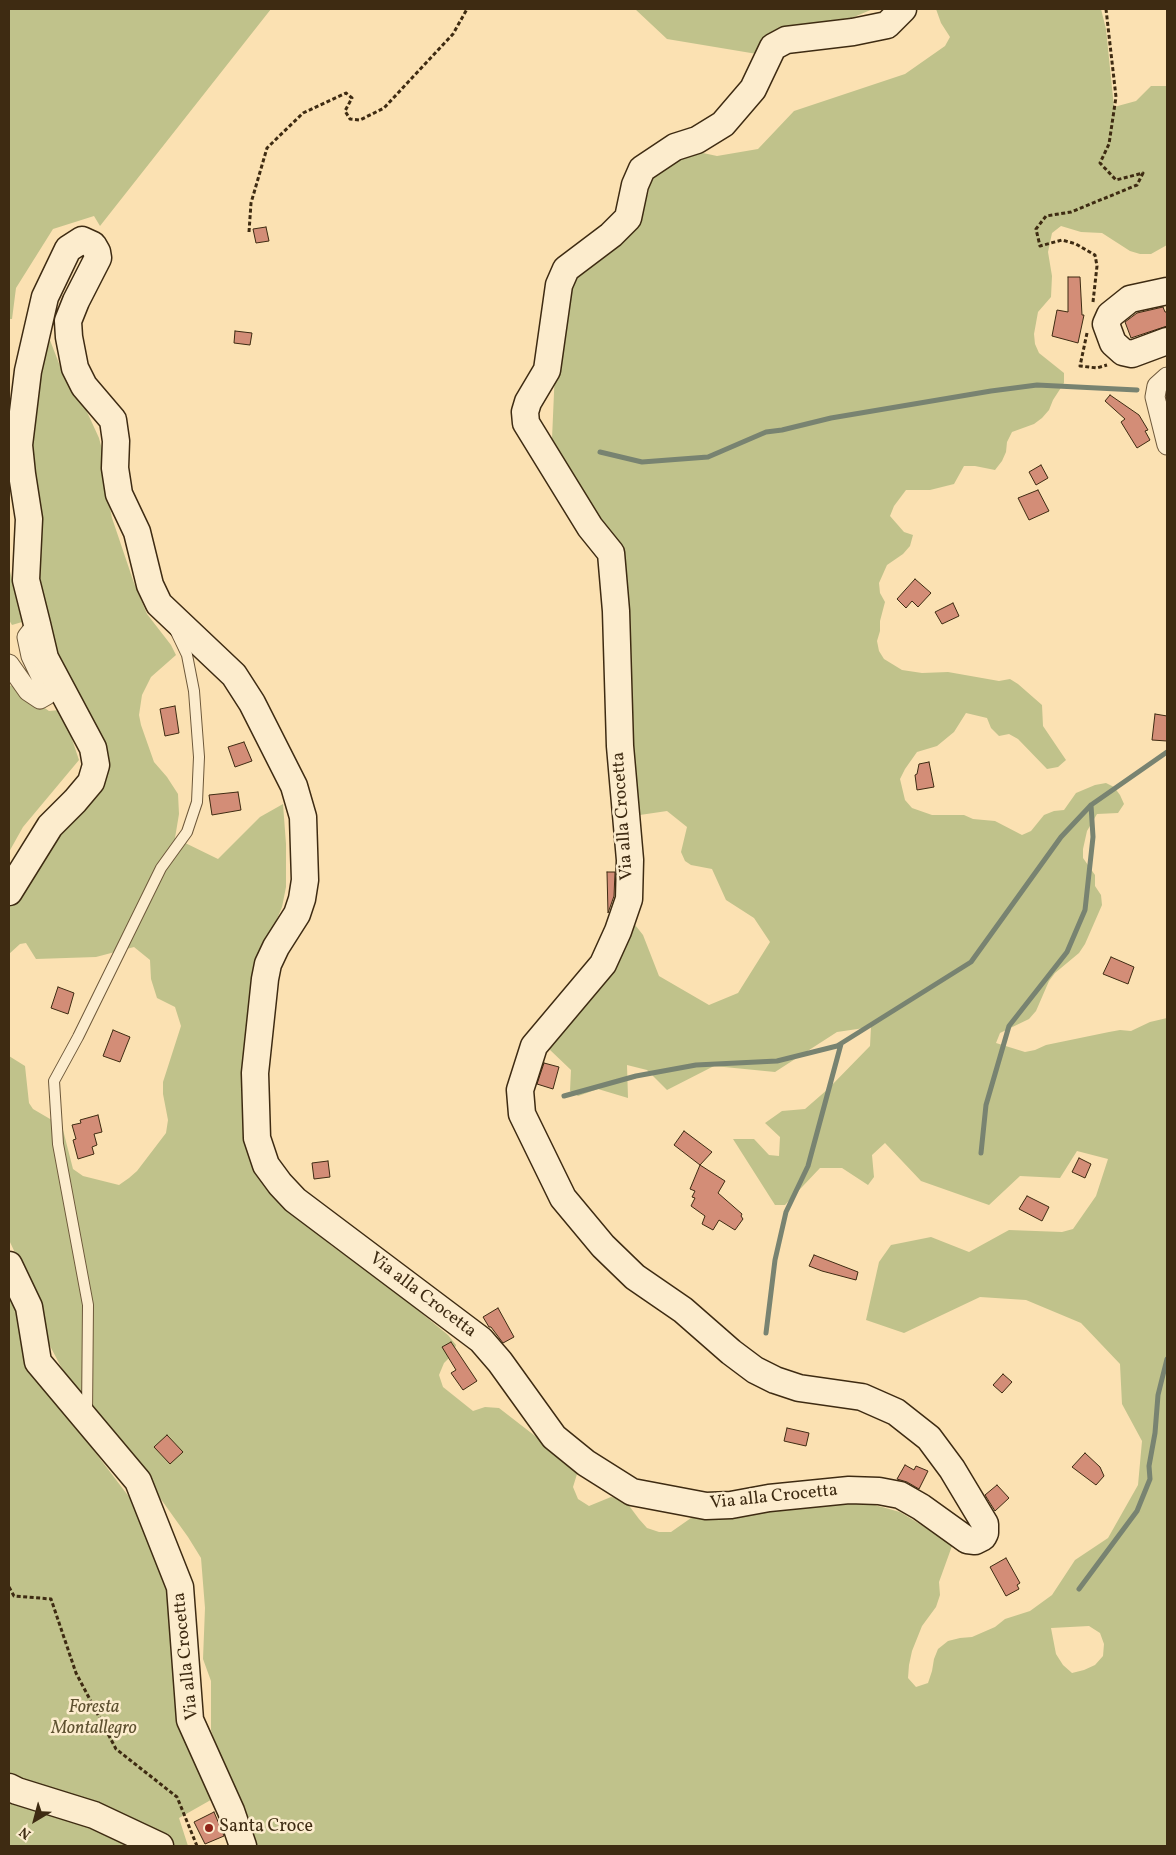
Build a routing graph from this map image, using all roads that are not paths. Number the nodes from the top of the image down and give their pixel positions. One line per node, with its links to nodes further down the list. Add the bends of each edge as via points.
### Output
1 (903, 9): 6 (street, Via alla Crocetta, via 887,25 786,40 773,47 753,89 723,124 697,140 675,147 642,169 635,184 628,218 566,269 559,285 547,370 528,402 526,423 590,527 611,552 620,746 630,860 629,899 603,964 534,1046 520,1090 522,1114 563,1198 602,1246 636,1278 683,1310 754,1370 799,1388 862,1397 896,1412 929,1438 952,1469 985,1524 983,1537 967,1540 900,1495 879,1491 849,1490 706,1506 632,1492 586,1463 554,1437 481,1340 295,1200 280,1184 266,1165 257,1138 255,1073 268,964 297,914 302,899 305,880 303,817 294,786 252,702 234,675)
2 (1167, 291): 3 (street, via 1130,300 1110,315 1106,324 1113,344 1123,352 1132,354)
3 (1167, 340)
4 (1164, 381): 5 (street, via 1156,403)
5 (1167, 445)
6 (170, 616): 7 (street, Via alla Crocetta, via 159,604 150,585 137,532 118,494 113,420 84,386 75,368 68,321 98,258 93,245 82,240 68,249 45,297 28,371 19,444 30,519 26,580); 11 (lane, via 186,655 194,691 199,757 197,802 187,832 161,868 54,1080 58,1144 88,1305)
7 (37, 624): 8 (street, via 26,637 47,694 40,699 28,691); 9 (street, Via alla Crocetta, via 45,658 93,748 96,765 91,782 50,826)
8 (9, 664)
9 (9, 892)
10 (9, 1266): 11 (street, Via alla Crocetta, via 29,1307 38,1362)
11 (87, 1420): 14 (street, Via alla Crocetta, via 138,1481 180,1587 190,1720 231,1811)
12 (9, 1786): 13 (street, via 94,1815)
13 (160, 1846)
14 (243, 1846)

